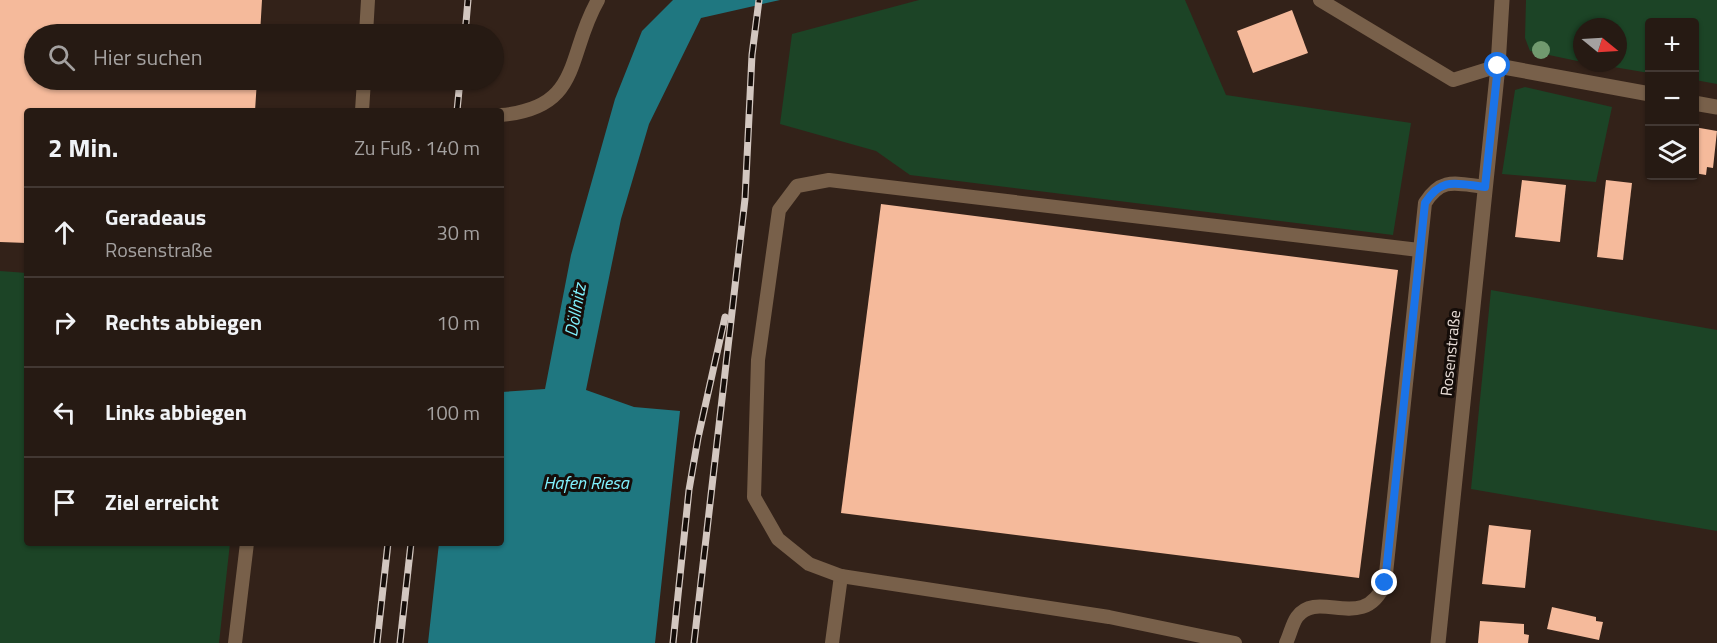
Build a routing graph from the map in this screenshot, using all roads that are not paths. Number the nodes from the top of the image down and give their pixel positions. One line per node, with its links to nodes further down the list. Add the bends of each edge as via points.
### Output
1 (368, 0): 5 (lane)
2 (598, 0): 12 (lane, via 564,84 533,111)
3 (1320, 0): 6 (lane, via 1453,80)
4 (1502, 0): 6 (street, Rosenstraße)
5 (367, 24)
6 (1498, 66): 8 (street); 13 (street, Rosenstraße)
7 (363, 90): 11 (lane)
8 (1645, 93)
9 (1699, 103): 10 (street)
10 (1717, 107)
11 (362, 108)
12 (504, 115)
13 (1485, 187): 14 (lane, via 1446,183 1433,190 1425,203); 21 (street, Rosenstraße)
14 (1419, 250): 16 (lane, via 829,180 798,186 779,210 777,222 759,360 754,497 778,539 809,564); 20 (lane, via 1385,583 1372,603 1356,610 1312,607 1298,616)
15 (247, 546): 17 (lane)
16 (841, 576): 18 (lane); 19 (lane, via 1109,617)
17 (235, 643)
18 (832, 643)
19 (1235, 643)
20 (1286, 643)
21 (1437, 643)

